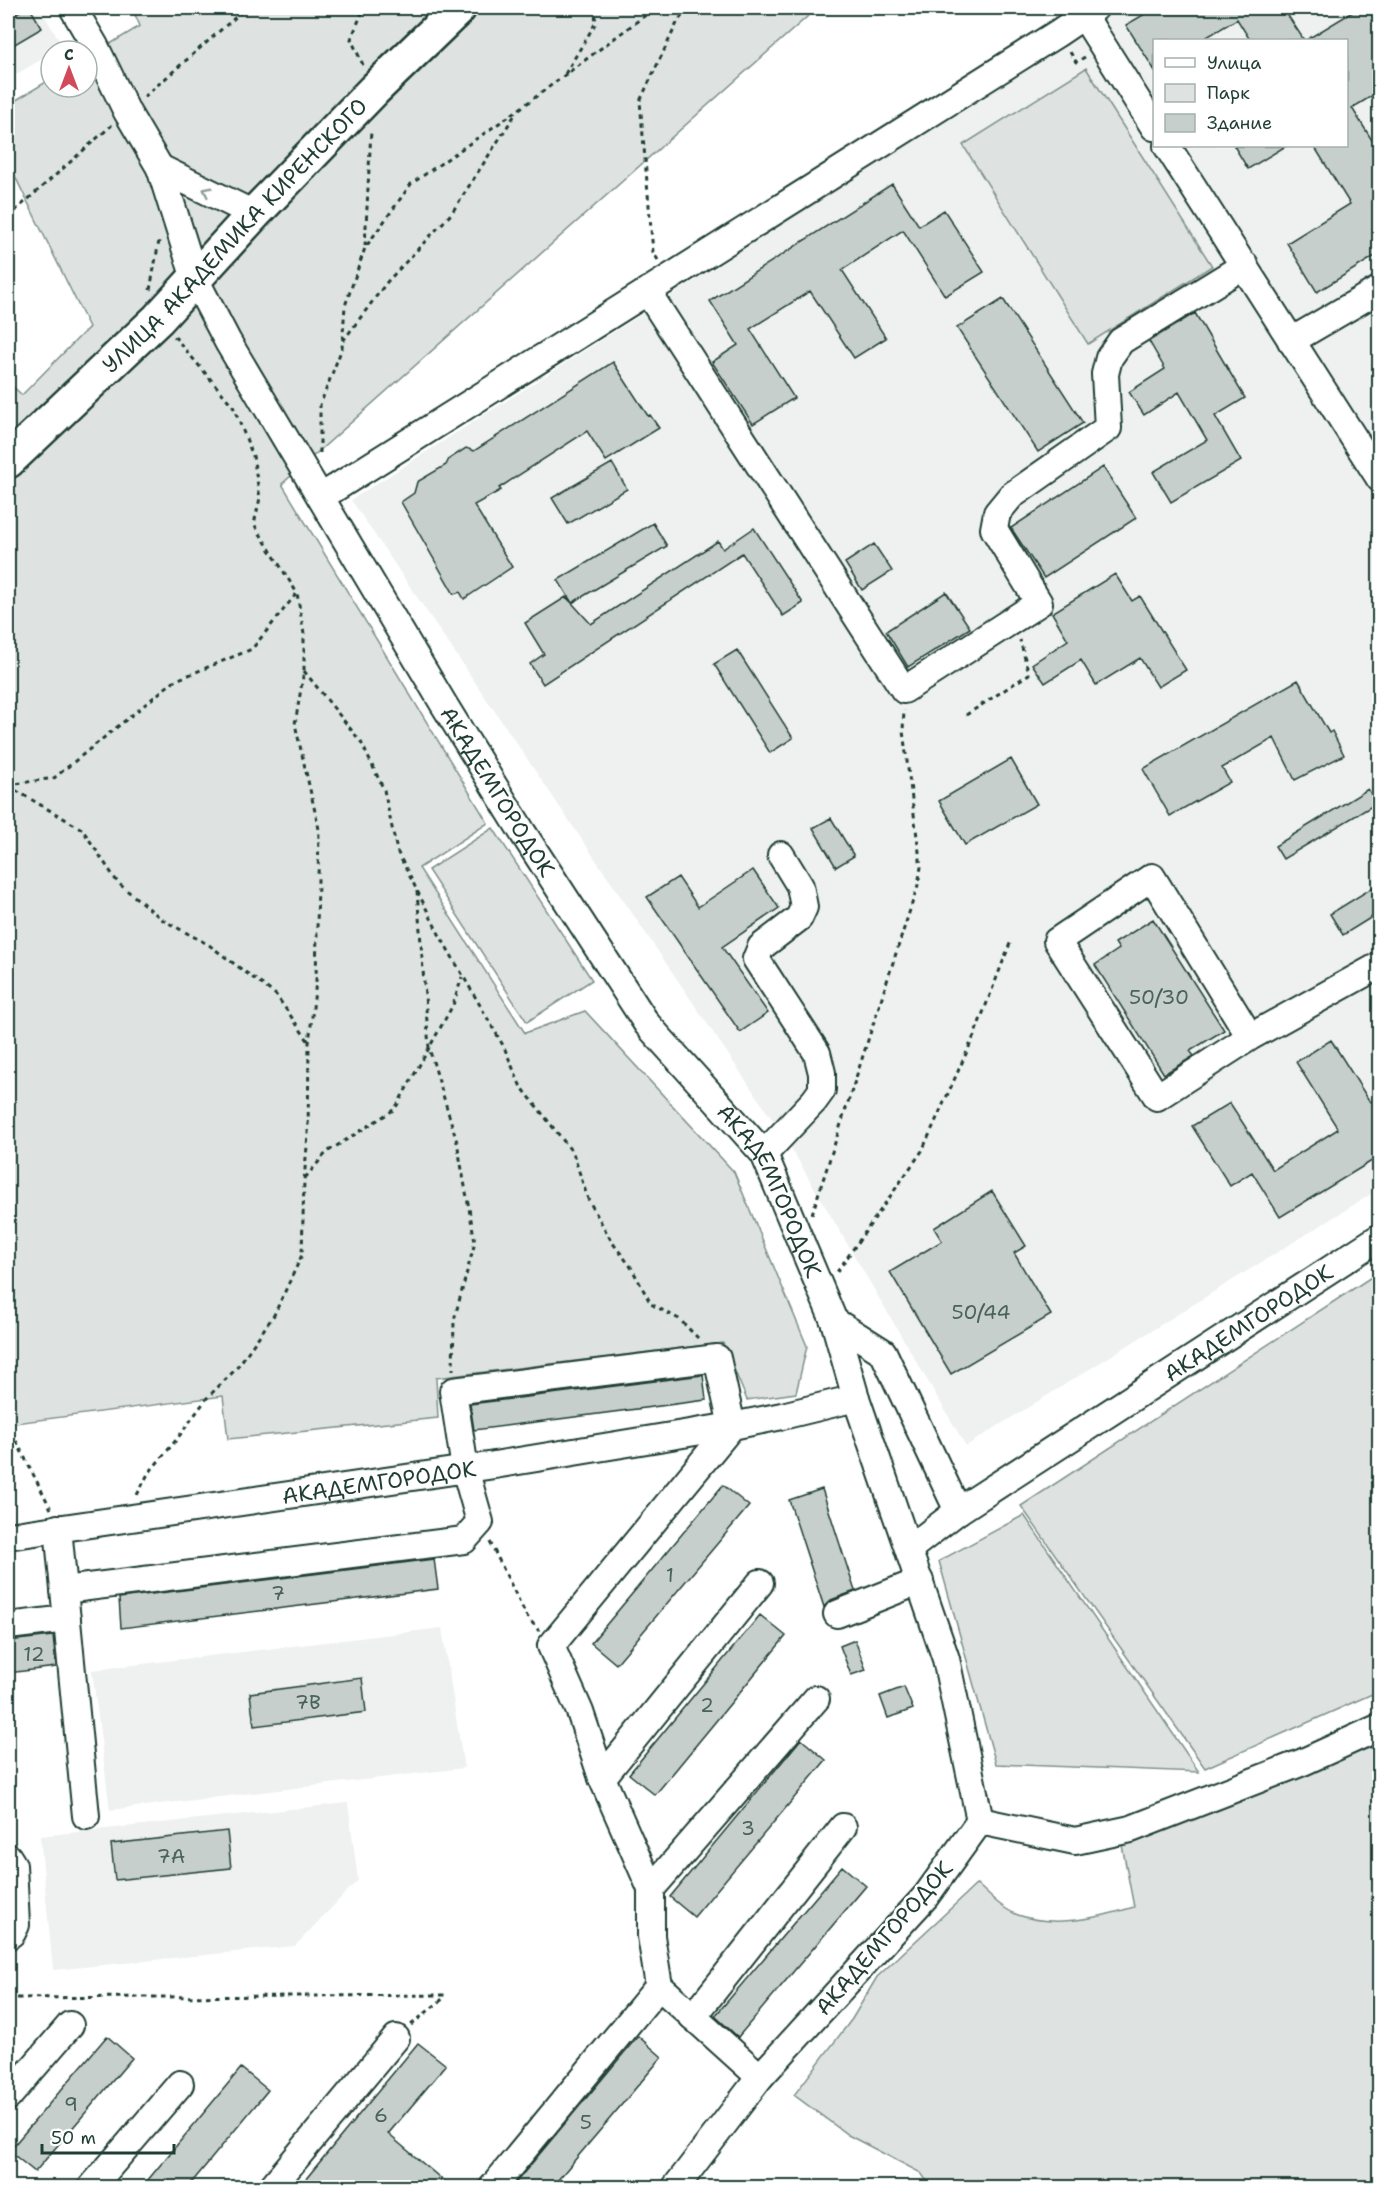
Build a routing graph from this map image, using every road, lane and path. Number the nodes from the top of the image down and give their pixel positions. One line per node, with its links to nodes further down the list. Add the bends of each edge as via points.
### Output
1 (73, 8): 17 (street, АКАДЕМГОРОДОК)
2 (364, 8): 11 (path, via 351,39)
3 (459, 8): 11 (main road, УЛИЦА АКАДЕМИКА КИРЕНСКОГО)
4 (596, 8): 10 (path, via 595,24)
5 (655, 8): 10 (path)
6 (688, 8): 21 (path, via 640,101 653,252)
7 (1089, 12): 14 (street); 25 (street)
8 (1070, 52): 9 (path, via 1076,62)
9 (1088, 54)
10 (564, 76): 12 (path)
11 (374, 90): 18 (main road, УЛИЦА АКАДЕМИКА КИРЕНСКОГО); 20 (path)
12 (518, 110): 20 (path, via 411,184); 29 (path, via 451,214 387,282)
13 (114, 123): 15 (path)
14 (1153, 124)
15 (118, 132)
16 (1168, 147): 22 (street)
17 (160, 168): 18 (street, one-way to 17); 23 (street, АКАДЕМГОРОДОК)
18 (254, 214): 23 (main road, УЛИЦА АКАДЕМИКА КИРЕНСКОГО)
19 (160, 239): 26 (path)
20 (365, 248): 29 (path, via 345,306)
21 (659, 260)
22 (1245, 265): 28 (street); 36 (street, via 1121,341 1109,358 1105,374 1108,428 1011,496 997,513 994,529 1039,603)
23 (195, 279): 30 (main road, УЛИЦА АКАДЕМИКА КИРЕНСКОГО, via 108,368); 32 (street, АКАДЕМГОРОДОК)
24 (1380, 289): 28 (street)
25 (647, 291): 32 (street); 36 (street)
26 (149, 293)
27 (173, 335): 33 (path, via 233,406 253,456 260,498 254,524)
28 (1291, 340): 31 (street)
29 (342, 343): 32 (path, via 320,405)
30 (8, 460)
31 (1380, 479)
32 (321, 497): 47 (street, АКАДЕМГОРОДОК, via 523,833 647,1024)
33 (297, 593): 35 (path, via 304,634); 38 (path, via 252,649 174,681 54,778)
34 (1018, 634): 37 (path, via 1029,674)
35 (304, 671): 40 (path, via 361,742 384,790 397,851); 45 (path, via 295,724 319,829 316,981)
36 (904, 690): 50 (path, via 903,731 921,867 918,885)
37 (966, 715)
38 (8, 786): 45 (path, via 82,829 118,883 163,920 209,945 276,994)
39 (781, 855): 47 (street, via 800,886 804,907 799,918 761,947 756,959 817,1053 822,1090)
40 (416, 889): 43 (path); 46 (path)
41 (1011, 941): 51 (path, via 974,1036 922,1151)
42 (1380, 965): 44 (street)
43 (463, 975): 46 (path, via 453,1005); 53 (path, via 520,1084 573,1153 588,1199 651,1304 679,1319)
44 (1250, 1037): 44 (street, via 1157,1097 1057,941 1152,878)
45 (309, 1043): 48 (path)
46 (429, 1048): 48 (path, via 395,1109 327,1152); 54 (path, via 457,1142 475,1242 454,1320)
47 (764, 1154): 50 (street, АКАДЕМГОРОДОК)
48 (304, 1179): 60 (path, via 302,1255 274,1315 236,1369 207,1398 148,1474)
49 (1380, 1237): 59 (street, АКАДЕМГОРОДОК)
50 (802, 1244): 51 (street, АКАДЕМГОРОДОК)
51 (823, 1292): 52 (street, АКАДЕМГОРОДОК)
52 (834, 1321): 55 (street, АКАДЕМГОРОДОК); 59 (street, via 883,1352)
53 (717, 1358): 54 (street); 57 (street)
54 (453, 1391): 58 (street)
55 (856, 1398): 57 (street, АКАДЕМГОРОДОК); 64 (street, АКАДЕМГОРОДОК)
56 (8, 1425): 62 (path)
57 (732, 1426): 58 (street, АКАДЕМГОРОДОК); 71 (street)
58 (465, 1469): 60 (street, АКАДЕМГОРОДОК); 61 (street)
59 (958, 1511): 64 (street, АКАДЕМГОРОДОК)
60 (124, 1519): 62 (street, АКАДЕМГОРОДОК)
61 (480, 1522): 67 (street, via 464,1540); 71 (path, via 526,1615)
62 (58, 1528): 63 (street, АКАДЕМГОРОДОК); 67 (street)
63 (8, 1536)
64 (909, 1549): 65 (street, АКАДЕМГОРОДОК)
65 (920, 1581): 68 (street); 76 (street, АКАДЕМГОРОДОК, via 946,1659)
66 (760, 1583): 74 (street)
67 (64, 1590): 69 (street)
68 (837, 1614)
69 (67, 1619): 70 (street); 75 (street)
70 (8, 1626)
71 (551, 1646): 74 (street, via 580,1712)
72 (816, 1699): 79 (street)
73 (1380, 1727): 76 (street, via 1303,1762 1131,1829 1075,1841)
74 (602, 1778): 79 (street)
75 (86, 1816)
76 (980, 1821): 86 (street, АКАДЕМГОРОДОК, via 926,1896)
77 (843, 1827): 83 (street)
78 (8, 1857): 80 (street, via 13,1865 16,1925)
79 (651, 1889): 81 (street, via 651,1936)
80 (8, 1936)
81 (659, 1986): 83 (street); 91 (street)
82 (8, 1998): 85 (path, via 447,1995)
83 (693, 2017): 86 (street)
84 (70, 2025): 88 (street)
85 (396, 2038): 90 (street)
86 (760, 2077): 92 (street, АКАДЕМГОРОДОК)
87 (180, 2084): 89 (street)
88 (8, 2097)
89 (91, 2187)
90 (271, 2187)
91 (492, 2187)
92 (675, 2187)

